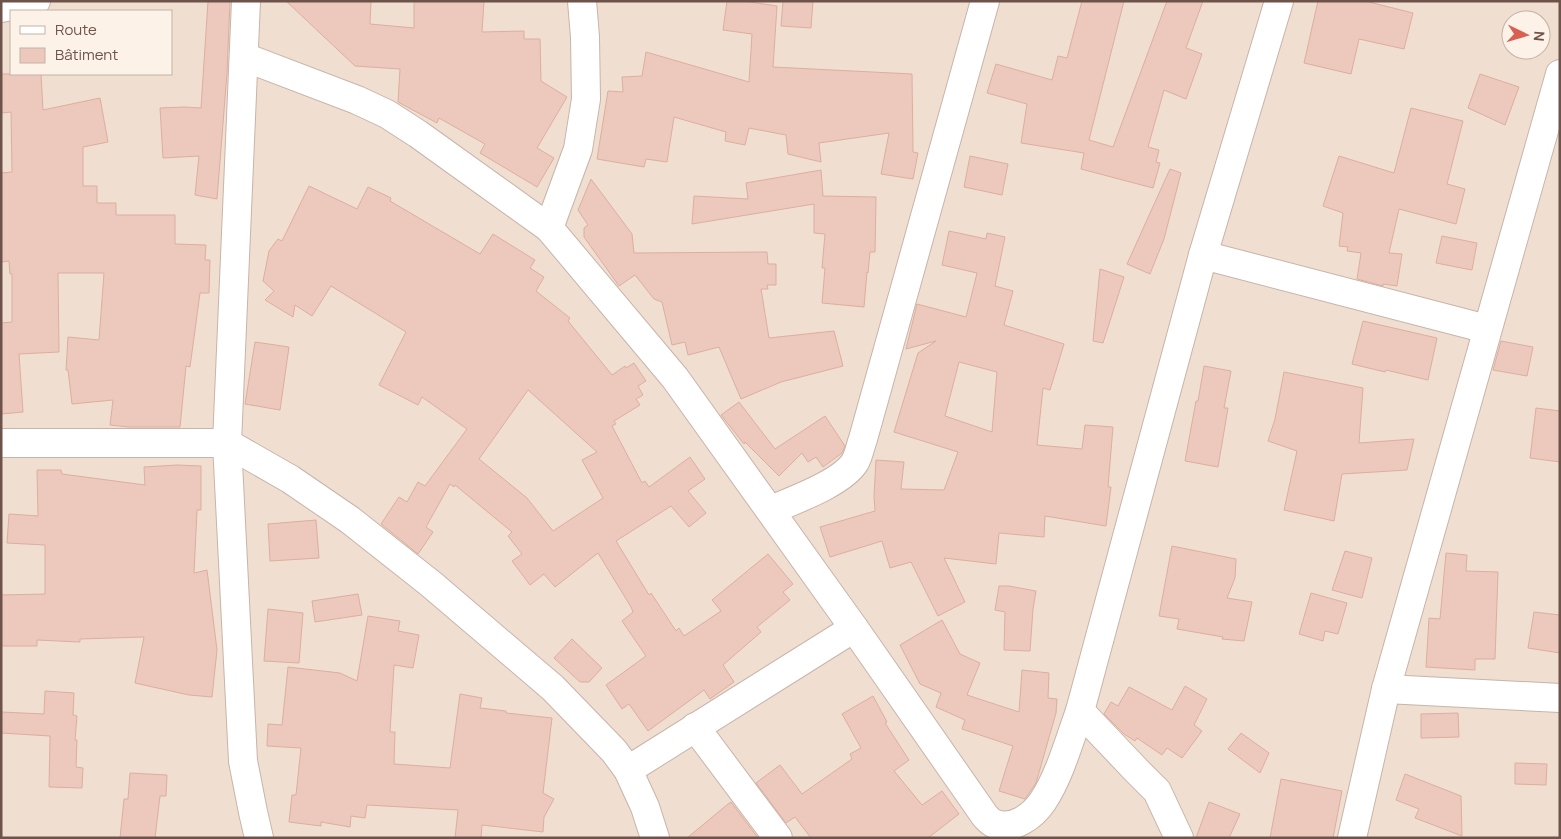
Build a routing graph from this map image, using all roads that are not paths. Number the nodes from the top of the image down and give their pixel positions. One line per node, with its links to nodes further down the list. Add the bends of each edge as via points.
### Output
1 (36, 1): 6 (street)
2 (246, 1): 7 (street)
3 (582, 1): 9 (street, via 586,99 578,149)
4 (985, 1): 14 (street, via 855,461 845,473 830,482)
5 (1279, 1): 10 (street)
6 (1, 8)
7 (244, 57): 9 (street, via 387,114); 13 (street)
8 (1560, 74): 11 (street)
9 (549, 228): 14 (street, via 675,378)
10 (1203, 255): 11 (street); 18 (street)
11 (1487, 329): 16 (street)
12 (1, 443): 13 (street)
13 (227, 443): 20 (street, via 290,478 431,584 553,688); 21 (street, via 243,761)
14 (771, 510): 15 (street)
15 (854, 628): 18 (street, via 993,823 1014,825 1029,816 1042,802 1054,780); 19 (street)
16 (1386, 689): 17 (street); 25 (street)
17 (1560, 698)
18 (1080, 711): 24 (street, via 1157,791)
19 (695, 727): 20 (street); 23 (street)
20 (628, 770): 22 (street)
21 (259, 838)
22 (655, 838)
23 (778, 838)
24 (1179, 838)
25 (1352, 838)

